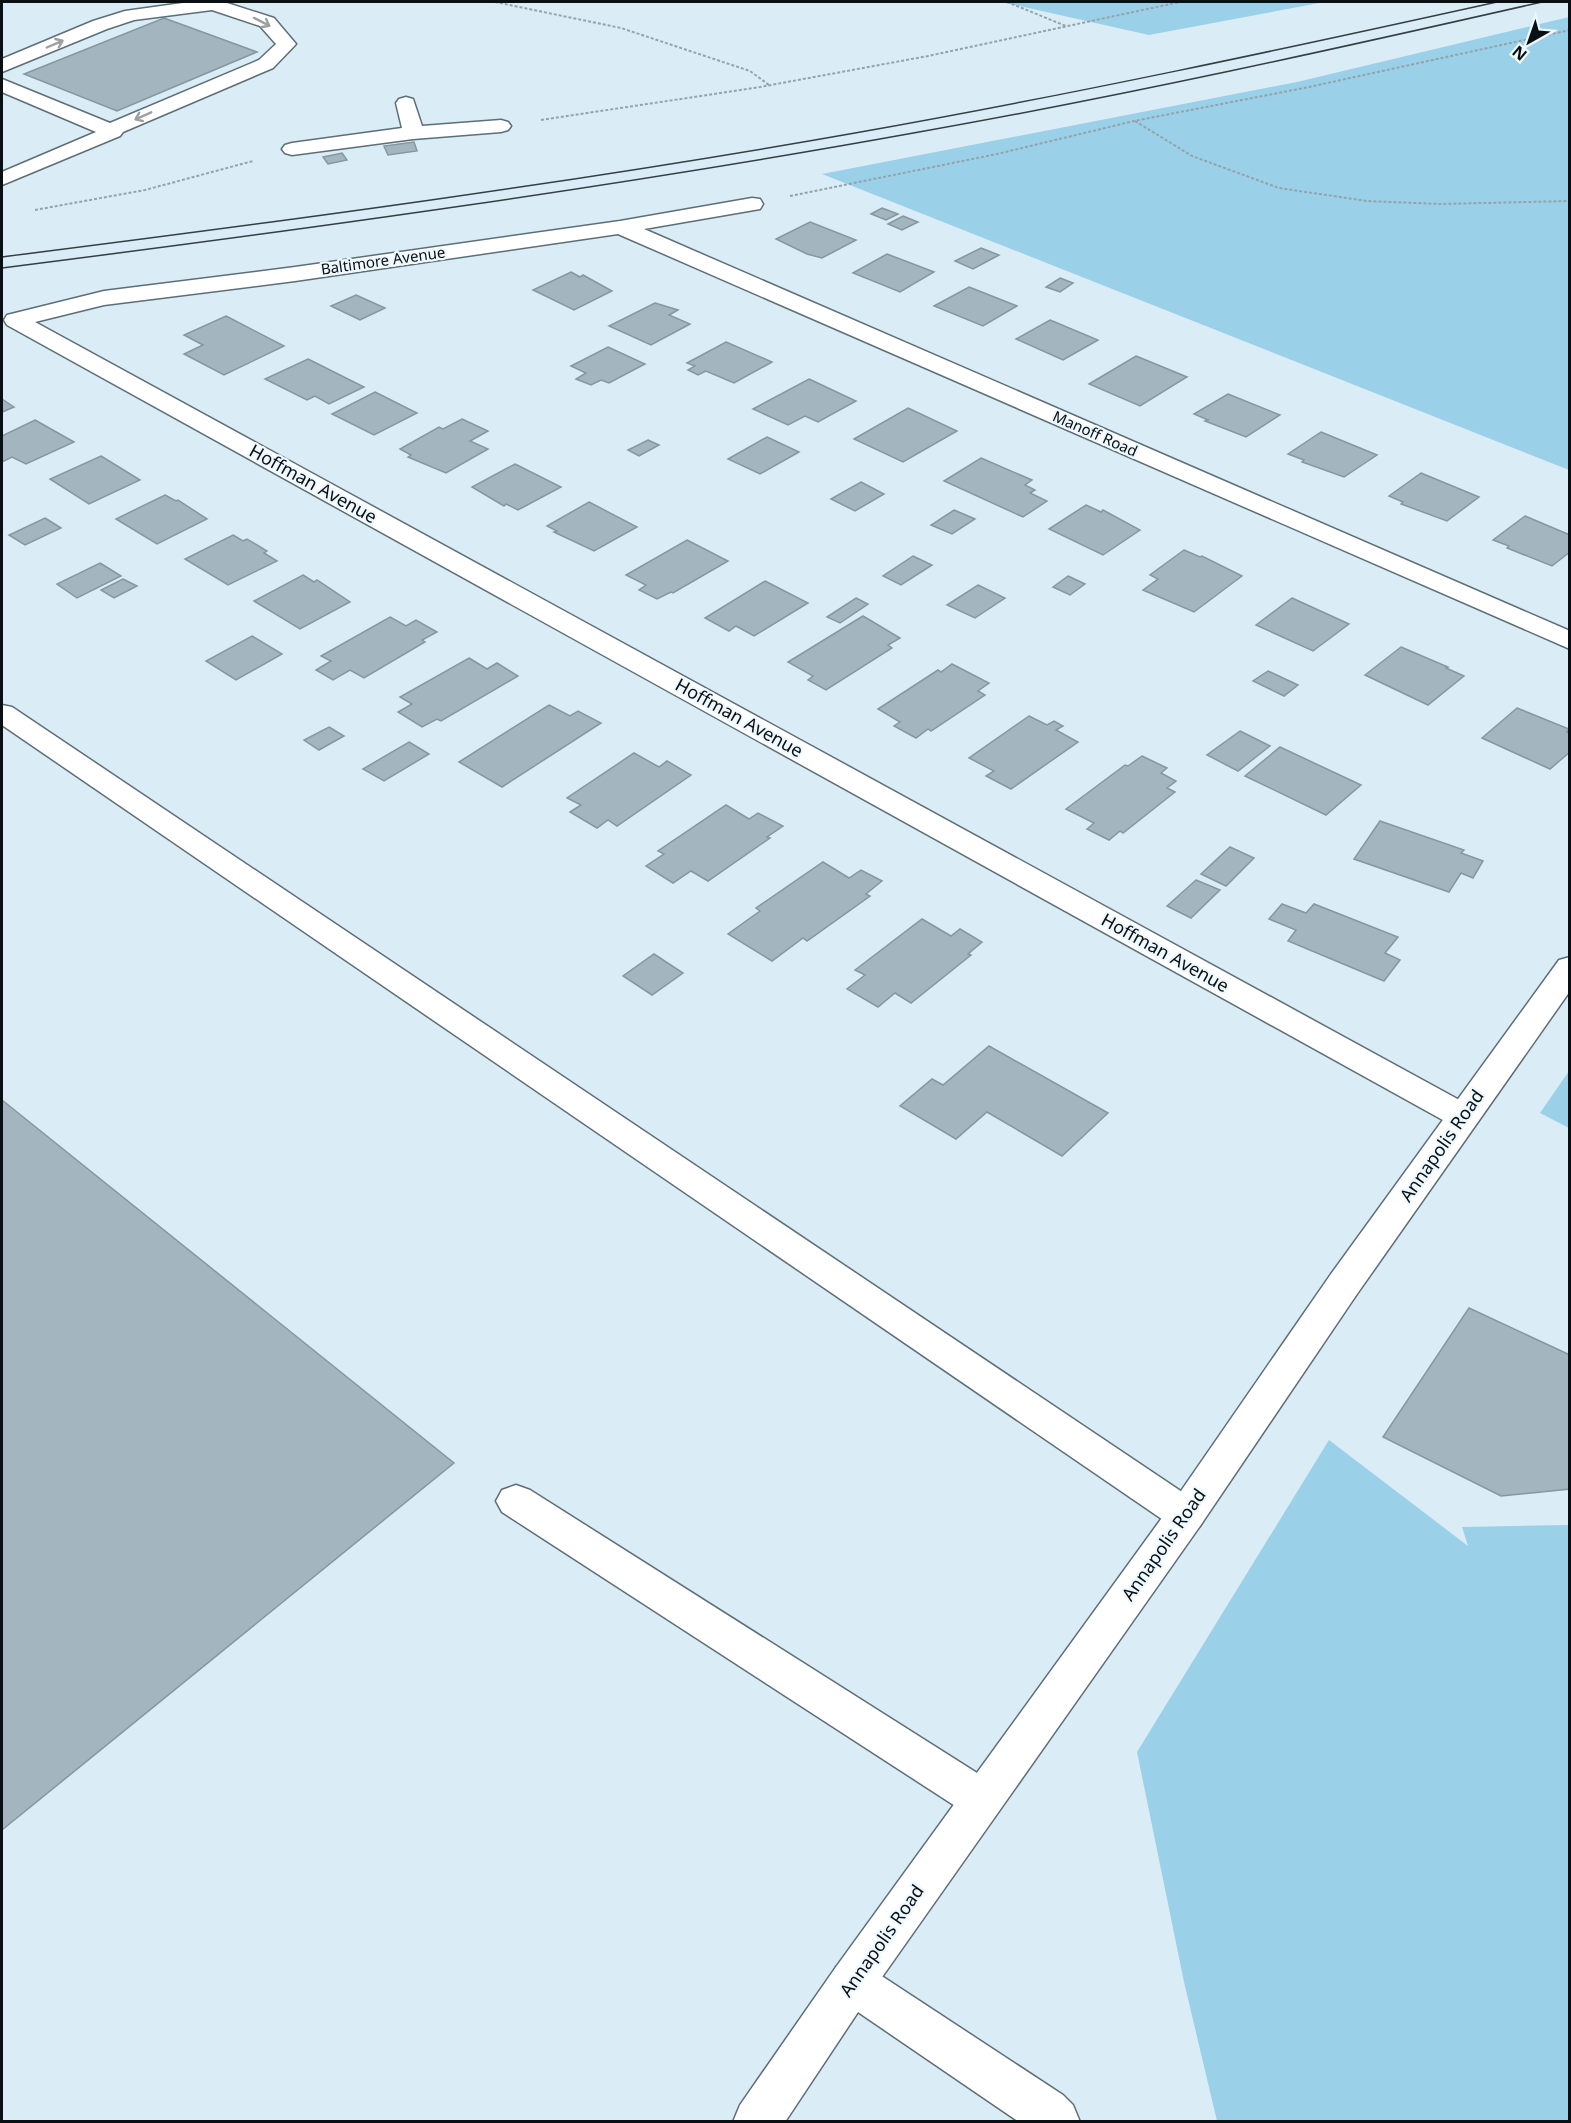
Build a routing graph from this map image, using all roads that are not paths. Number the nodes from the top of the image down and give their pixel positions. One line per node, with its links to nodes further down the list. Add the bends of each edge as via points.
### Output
1 (2, 66): 5 (street, one-way to 5, via 132,15 213,4 267,22 286,44 266,64)
2 (2, 86): 5 (street)
3 (406, 103): 6 (street)
4 (501, 126): 6 (street)
5 (109, 131): 8 (street, via 113,132)
6 (413, 133): 7 (street)
7 (292, 149)
8 (2, 179)
9 (752, 204): 10 (street, Baltimore Avenue)
10 (620, 227): 11 (street, Baltimore Avenue, via 104,298); 12 (street, Manoff Road)
11 (15, 320): 15 (street, Hoffman Avenue)
12 (1569, 641)
13 (2, 713): 17 (street)
14 (1569, 967): 15 (street, Annapolis Road)
15 (1462, 1116): 17 (street, Annapolis Road)
16 (516, 1501): 18 (street)
17 (1186, 1515): 18 (street, Annapolis Road)
18 (981, 1799): 19 (street, Annapolis Road)
19 (852, 1982): 20 (street, Annapolis Road); 21 (street)
20 (757, 2121)
21 (1056, 2121)

